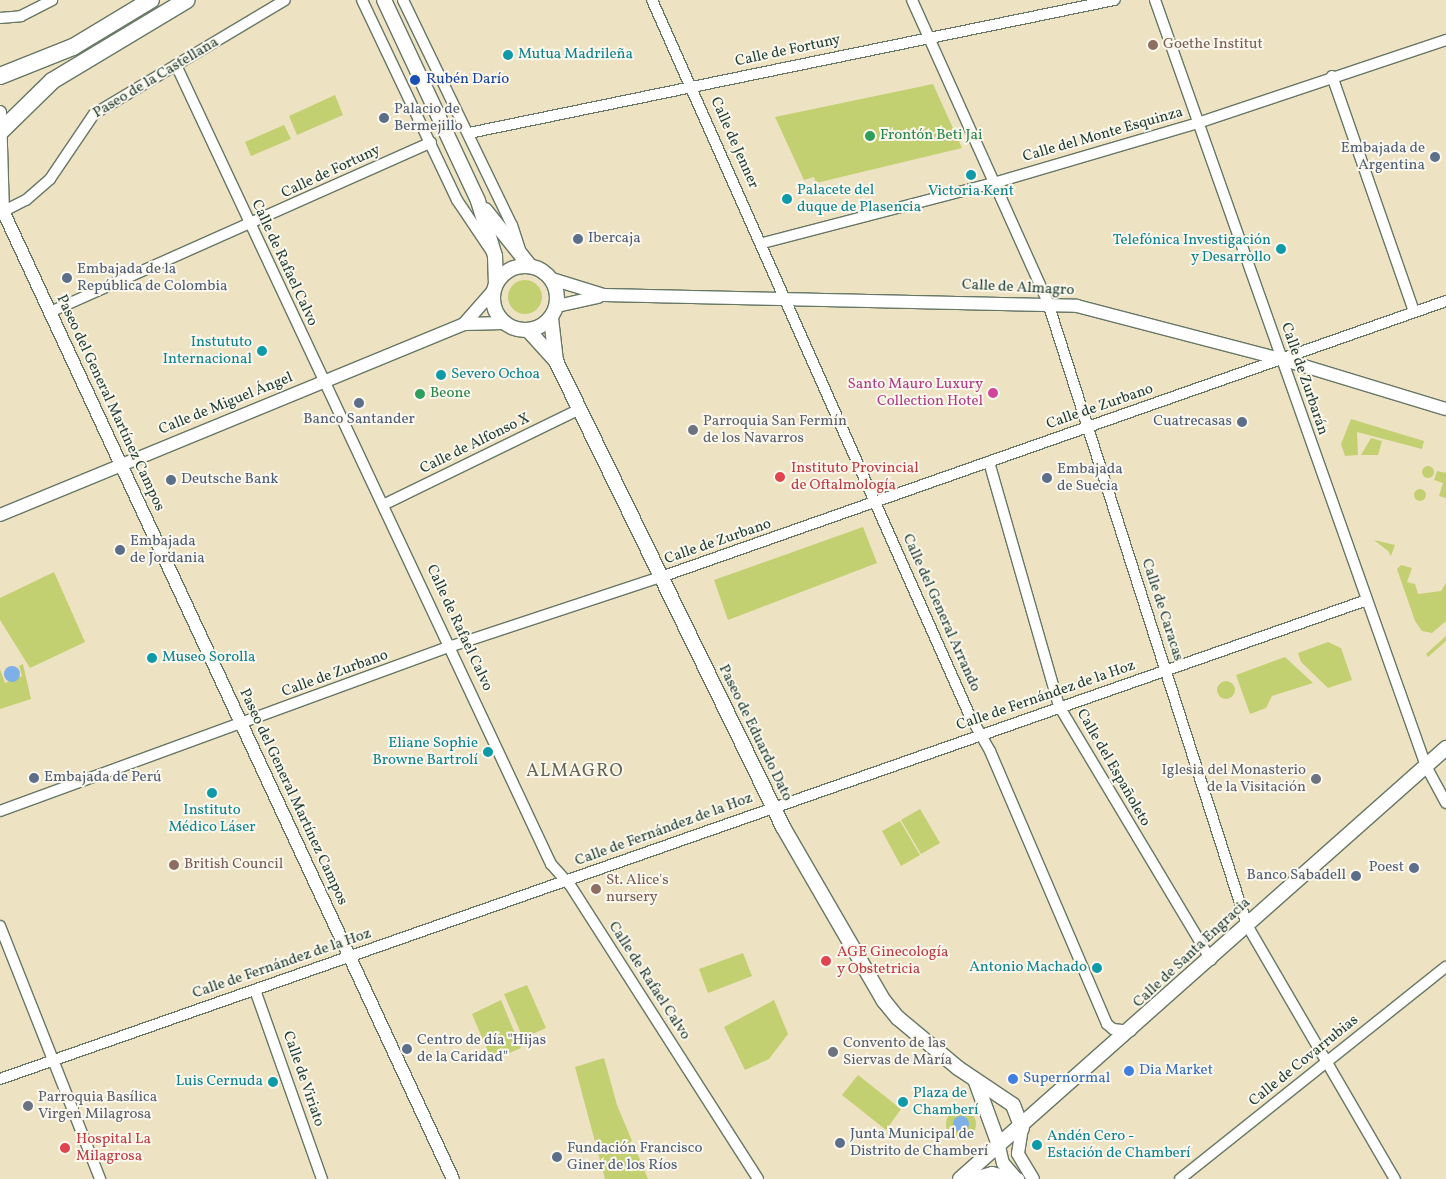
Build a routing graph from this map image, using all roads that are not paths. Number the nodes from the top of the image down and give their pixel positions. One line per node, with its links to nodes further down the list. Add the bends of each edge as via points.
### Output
1 (52, 0): 12 (street, via 22,16)
2 (151, 0): 16 (highway, via 73,47)
3 (187, 0): 21 (highway, via 52,81)
4 (286, 0): 15 (street, Paseo de la Castellana)
5 (362, 0): 23 (street)
6 (384, 0): 25 (main road)
7 (403, 0): 22 (street)
8 (652, 0): 18 (street, Calle de Jenner)
9 (912, 0): 13 (street, Calle de Caracas)
10 (1114, 0): 13 (street, Calle de Fortuny)
11 (1155, 0): 20 (street, Calle de Zurbarán)
12 (0, 18)
13 (929, 37): 18 (street, Calle de Fortuny); 24 (street, Calle de Caracas)
14 (1446, 40): 17 (street, Calle del Monte Esquinza)
15 (176, 65): 26 (street, Paseo de la Castellana, via 94,114 50,179 26,200); 27 (street, Calle de Rafael Calvo)
16 (0, 76)
17 (1332, 76): 20 (street, Calle del Monte Esquinza); 39 (street)
18 (692, 87): 22 (street, Calle de Fortuny); 28 (street, Calle de Jenner)
19 (0, 112): 21 (street)
20 (1198, 123): 24 (street, Calle del Monte Esquinza); 43 (street, Calle de Zurbarán)
21 (0, 132): 26 (street)
22 (469, 133): 30 (street, via 517,235)
23 (431, 142): 27 (street, Calle de Fortuny); 29 (street, via 467,217)
24 (994, 183): 28 (street, Calle del Monte Esquinza); 36 (street, Calle de Caracas)
25 (478, 201): 29 (main road); 30 (main road)
26 (1, 211): 37 (street, Paseo del General Martínez Campos)
27 (250, 224): 37 (street, Calle de Fortuny); 45 (street, Calle de Rafael Calvo)
28 (763, 242): 34 (street, Calle de Jenner)
29 (494, 256): 32 (main road)
30 (526, 262): 31 (main road); 32 (main road, via 512,268)
31 (552, 279): 33 (street, Calle de Almagro); 38 (main road)
32 (495, 287): 40 (main road, via 496,312); 41 (street, Calle de Miguel Ángel)
33 (604, 295): 34 (street, Calle de Almagro); 38 (street, Calle de Almagro)
34 (788, 299): 36 (street, Calle de Almagro); 51 (street, Calle del General Arrando)
35 (1446, 301): 39 (street, Calle de Zurbano)
36 (1048, 303): 43 (street, Calle de Almagro, via 1077,306); 48 (street, Calle de Caracas)
37 (50, 312): 50 (street, Paseo del General Martínez Campos)
38 (554, 312): 42 (main road); 44 (main road, Paseo de Eduardo Dato)
39 (1414, 312): 43 (street, Calle de Zurbano)
40 (505, 323): 41 (street, Calle de Miguel Ángel); 42 (main road)
41 (464, 324): 45 (street, Calle de Miguel Ángel)
42 (528, 330): 44 (main road, Paseo de Eduardo Dato)
43 (1281, 359): 47 (street, Calle de Almagro); 48 (street, Calle de Zurbano); 55 (street, Calle de Zurbarán)
44 (556, 360): 46 (main road, Paseo de Eduardo Dato)
45 (323, 382): 50 (street, Calle de Miguel Ángel); 52 (street, Calle de Rafael Calvo)
46 (580, 409): 52 (street, Calle de Alfonso X); 54 (main road, Paseo de Eduardo Dato)
47 (1446, 409)
48 (1088, 427): 49 (street, Calle de Zurbano); 57 (street, Calle de Caracas)
49 (990, 462): 51 (street, Calle de Zurbano); 58 (street, Calle del Españoleto)
50 (121, 465): 53 (street, Calle de Miguel Ángel); 59 (street, Paseo del General Martínez Campos)
51 (875, 502): 54 (street, Calle de Zurbano); 60 (street, Calle del General Arrando, via 969,714)
52 (383, 505): 56 (street, Calle de Rafael Calvo)
53 (0, 515)
54 (661, 578): 56 (street, Calle de Zurbano); 64 (main road, Paseo de Eduardo Dato)
55 (1366, 600): 57 (street, Calle de Fernández de la Hoz); 62 (street, Calle de Zurbarán)
56 (452, 646): 59 (street, Calle de Zurbano); 66 (street, Calle de Rafael Calvo, via 551,864)
57 (1166, 671): 58 (street, Calle de Fernández de la Hoz); 68 (street, Calle de Caracas)
58 (1059, 706): 60 (street, Calle de Fernández de la Hoz); 70 (street, Calle del Españoleto)
59 (241, 724): 65 (street, Calle de Zurbano); 69 (street, Paseo del General Martínez Campos)
60 (983, 734): 64 (street, Calle de Fernández de la Hoz); 73 (street, Calle del General Arrando, via 1107,1024 1113,1029)
61 (1446, 748): 62 (main road, Calle de Santa Engracia)
62 (1426, 766): 63 (street, Calle de Zurbarán); 68 (main road, Calle de Santa Engracia)
63 (1446, 804)
64 (773, 808): 66 (street, Calle de Fernández de la Hoz); 77 (main road, Paseo de Eduardo Dato, via 891,1011)
65 (0, 811)
66 (566, 881): 69 (street, Calle de Fernández de la Hoz); 83 (street, Calle de Rafael Calvo)
67 (0, 926): 74 (street)
68 (1247, 926): 70 (main road, Calle de Santa Engracia); 75 (street, Calle de Caracas)
69 (350, 956): 72 (street, Calle de Fernández de la Hoz); 82 (street, Paseo del General Martínez Campos)
70 (1211, 960): 73 (main road, Calle de Santa Engracia)
71 (1446, 967): 75 (street, Calle de Covarrubias)
72 (255, 990): 74 (street, Calle de Fernández de la Hoz); 81 (street, Calle de Viriato)
73 (1132, 1031): 78 (main road, Calle de Santa Engracia)
74 (53, 1060): 76 (street, Calle de Fernández de la Hoz); 80 (street)
75 (1325, 1062): 88 (street, Calle de Covarrubias); 89 (street, Calle de Caracas)
76 (0, 1079)
77 (976, 1082): 78 (main road, Paseo de Eduardo Dato, via 1017,1109); 79 (main road)
78 (1022, 1128): 79 (main road, Calle de Santa Engracia); 87 (street, via 1020,1161)
79 (998, 1142): 84 (main road, Calle de Santa Engracia); 86 (street, via 1006,1168)
80 (100, 1179)
81 (322, 1179)
82 (453, 1179)
83 (758, 1179)
84 (960, 1179)
85 (971, 1179): 86 (street, via 992,1173)
86 (1018, 1179)
87 (1033, 1179)
88 (1180, 1179)
89 (1395, 1179)

